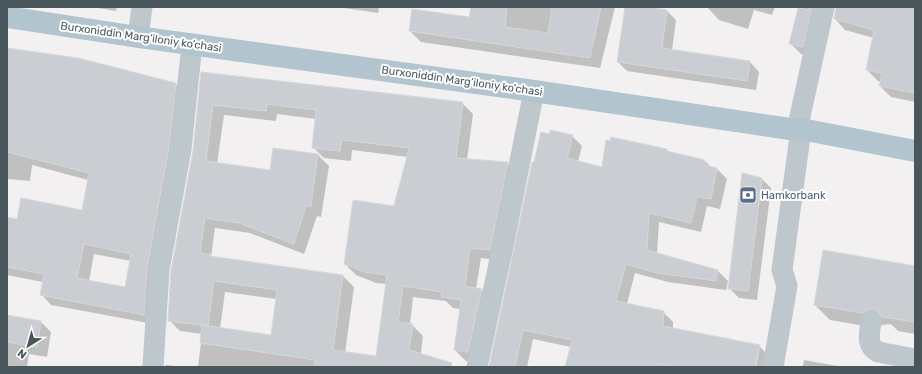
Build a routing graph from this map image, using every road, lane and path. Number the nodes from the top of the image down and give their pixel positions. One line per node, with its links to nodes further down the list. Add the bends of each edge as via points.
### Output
1 (142, 7): 4 (street)
2 (824, 7): 7 (street)
3 (7, 16): 4 (main road, Burxoniddin Marg’iloniy ko’chasi)
4 (138, 37): 5 (main road, Burxoniddin Marg’iloniy ko’chasi)
5 (192, 44): 6 (main road, Burxoniddin Marg’iloniy ko’chasi); 11 (street, via 181,149 159,270)
6 (534, 91): 7 (main road, Burxoniddin Marg’iloniy ko’chasi); 12 (street)
7 (799, 129): 8 (main road, Burxoniddin Marg’iloniy ko’chasi); 13 (street, via 782,270 787,286)
8 (915, 151)
9 (871, 321): 10 (street, via 869,342 874,350)
10 (915, 359)
11 (152, 367)
12 (477, 367)
13 (773, 367)

